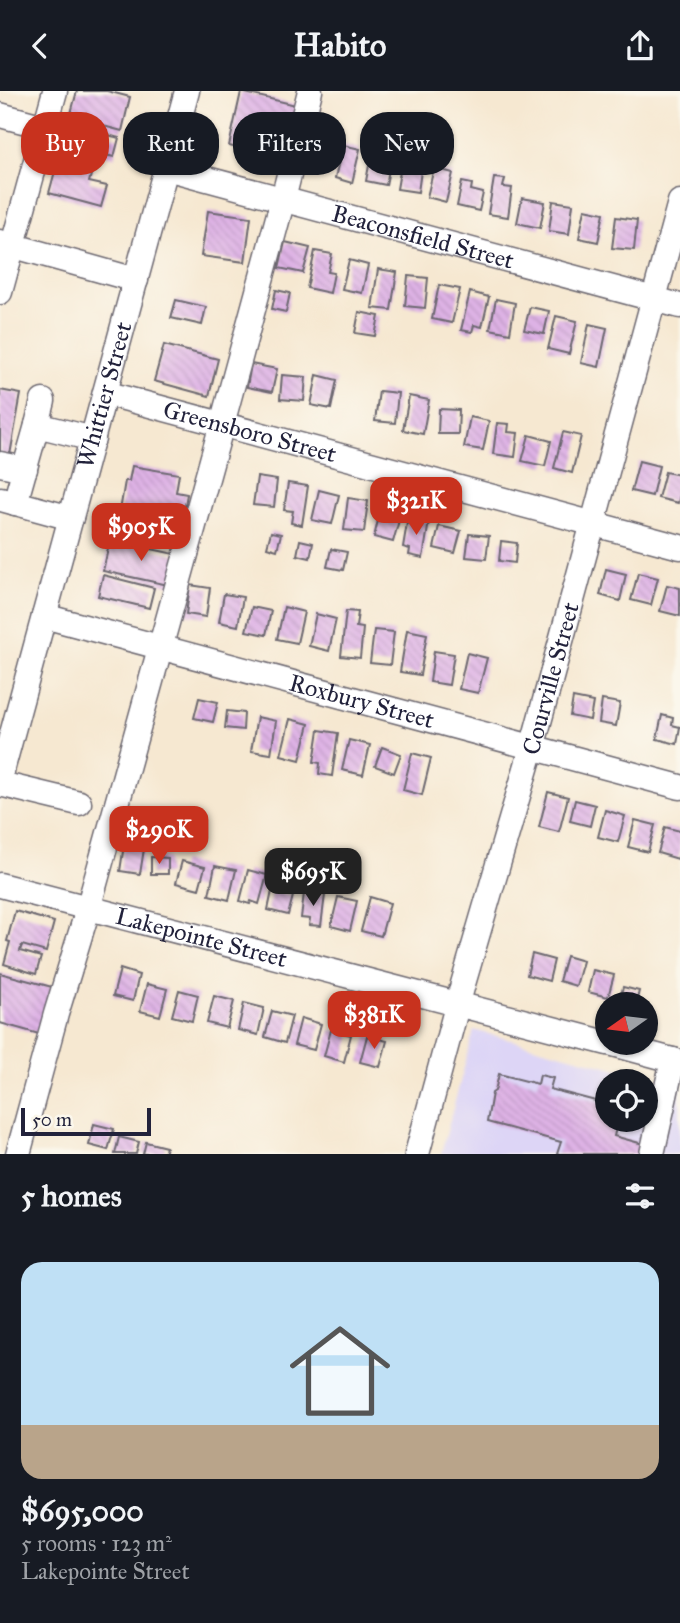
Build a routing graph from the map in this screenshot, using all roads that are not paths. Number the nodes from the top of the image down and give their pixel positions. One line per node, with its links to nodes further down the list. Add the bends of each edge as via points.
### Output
1 (55, 91): 4 (street)
2 (187, 91): 5 (street, Whittier Street)
3 (310, 91): 11 (street)
4 (49, 112)
5 (181, 112)
6 (0, 115): 7 (street)
7 (21, 121)
8 (29, 175): 13 (street)
9 (164, 175): 14 (street, Whittier Street)
10 (192, 175): 11 (street, Beaconsfield Street)
11 (283, 199): 16 (street, Beaconsfield Street); 20 (street)
12 (680, 202): 16 (street, Courville Street)
13 (6, 244): 14 (street); 15 (street)
14 (136, 280): 18 (street, Whittier Street)
15 (0, 292)
16 (653, 299): 17 (street, Beaconsfield Street); 27 (street, Courville Street)
17 (680, 306)
18 (105, 393): 20 (street, Greensboro Street); 22 (street, Whittier Street)
19 (43, 401): 21 (street)
20 (222, 424): 27 (street, Greensboro Street); 30 (street)
21 (37, 425): 22 (street); 24 (street)
22 (93, 439): 26 (street, Whittier Street)
23 (0, 464): 24 (street)
24 (25, 469): 25 (street)
25 (7, 501): 26 (street)
26 (71, 518): 29 (street, Whittier Street)
27 (593, 523): 28 (street, Greensboro Street); 31 (street, Courville Street)
28 (680, 547)
29 (44, 616): 30 (street, Roxbury Street); 32 (street, Whittier Street)
30 (160, 647): 31 (street, Roxbury Street); 37 (street)
31 (532, 748): 34 (street, Roxbury Street); 38 (street, Courville Street)
32 (2, 765)
33 (0, 784): 35 (street)
34 (680, 787)
35 (79, 803)
36 (0, 885): 37 (street, Lakepointe Street)
37 (88, 909): 38 (street, Lakepointe Street); 42 (street)
38 (458, 1003): 39 (street, Lakepointe Street); 43 (street, Courville Street)
39 (595, 1040)
40 (653, 1055): 41 (street, Lakepointe Street)
41 (676, 1061): 44 (street)
42 (19, 1154)
43 (417, 1154)
44 (652, 1154)

